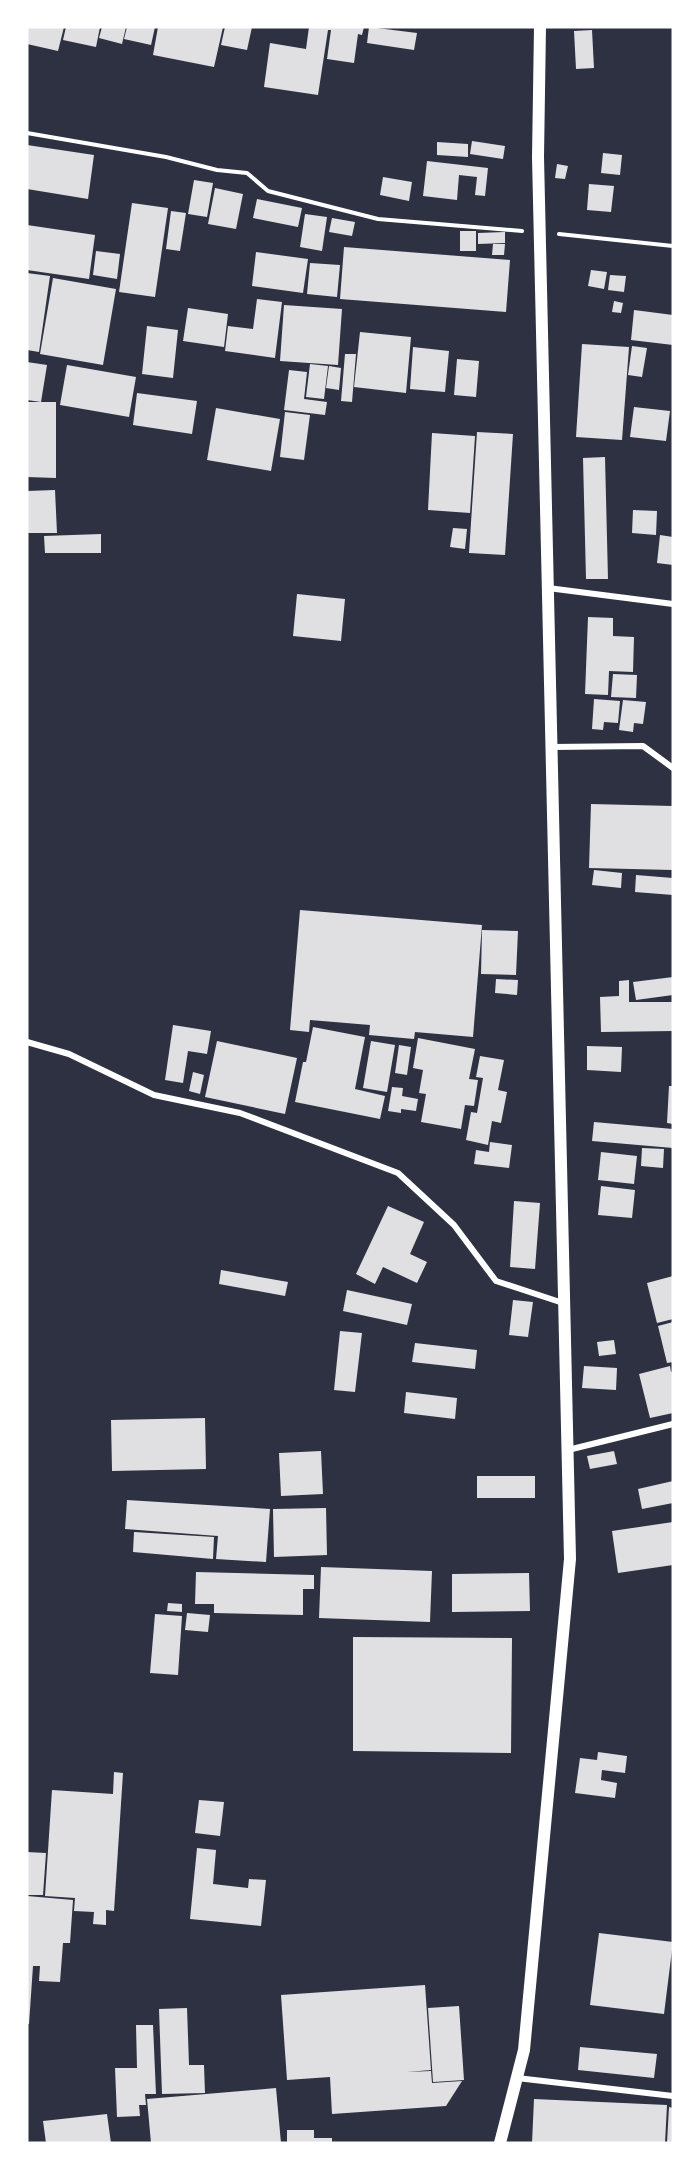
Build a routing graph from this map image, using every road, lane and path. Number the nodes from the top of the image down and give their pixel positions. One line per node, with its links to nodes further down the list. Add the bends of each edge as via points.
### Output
1 (540, 27): 3 (main road)
2 (27, 133): 3 (path, via 247,173 268,191 378,219)
3 (540, 232): 4 (path); 5 (main road)
4 (673, 246)
5 (548, 588): 6 (street); 7 (main road)
6 (673, 604)
7 (551, 747): 8 (street, via 643,746); 10 (main road)
8 (673, 768)
9 (27, 1042): 10 (street, via 69,1054 154,1095 240,1113 398,1173 454,1225 496,1281)
10 (564, 1304): 12 (main road)
11 (673, 1424): 12 (street)
12 (568, 1450): 13 (main road, via 570,1559 524,2050)
13 (517, 2078): 14 (street); 15 (main road)
14 (673, 2096)
15 (500, 2143)

